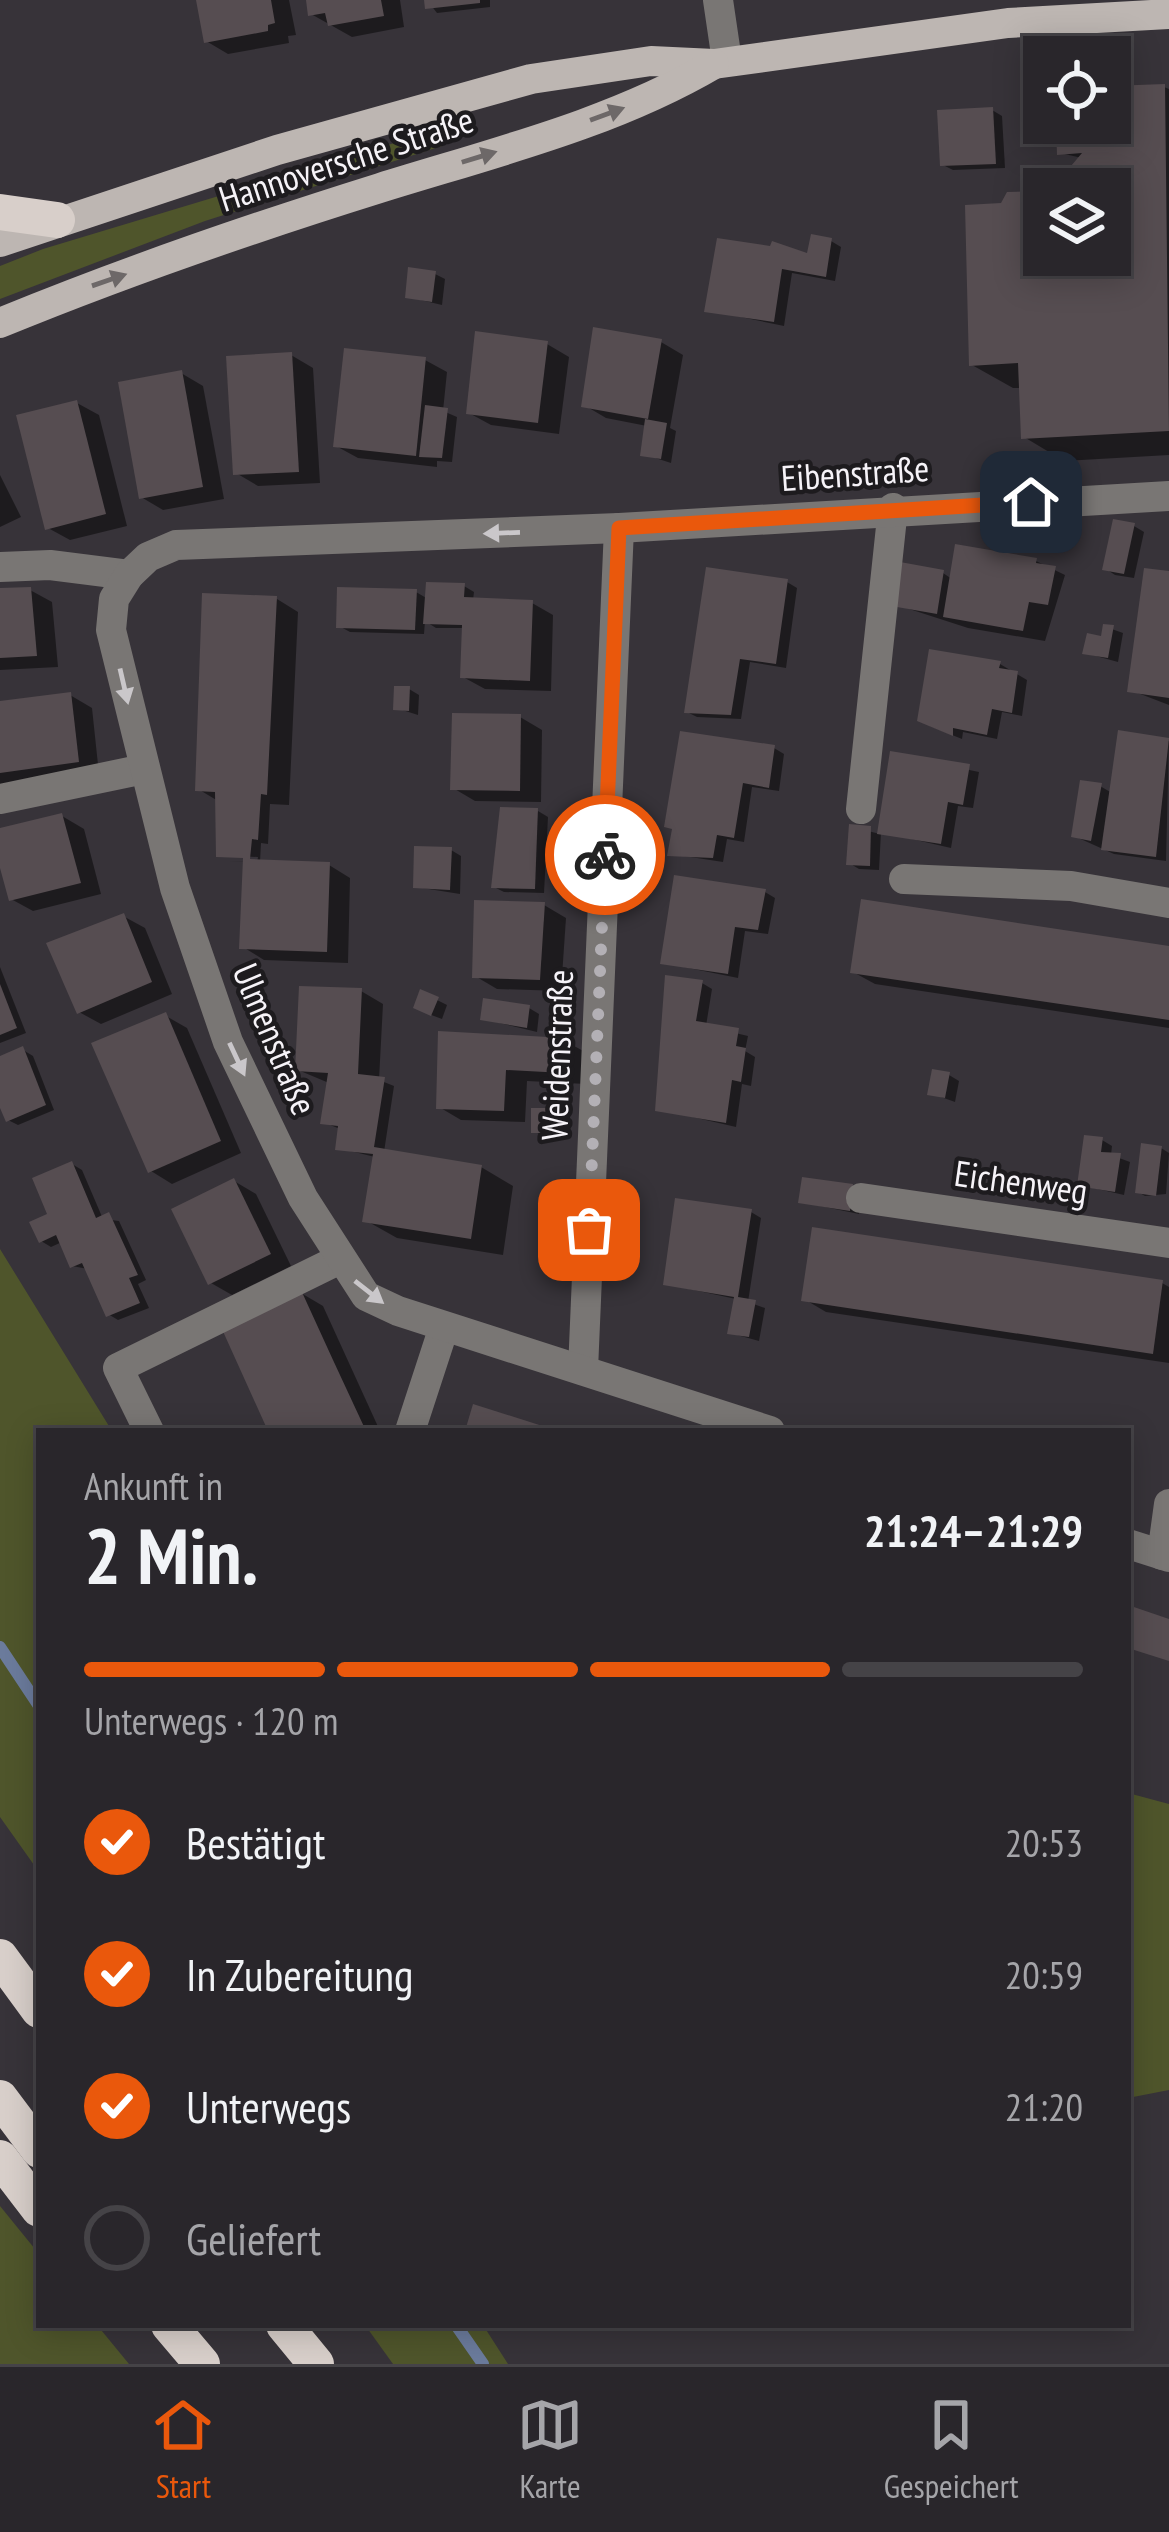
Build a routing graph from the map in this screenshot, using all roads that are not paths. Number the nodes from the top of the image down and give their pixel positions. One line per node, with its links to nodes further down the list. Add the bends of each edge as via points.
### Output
1 (718, 0): 3 (street)
2 (1169, 14): 3 (main road, Hannoversche Straße, via 988,25)
3 (720, 63): 5 (main road, Hannoversche Straße, via 651,61 531,79); 7 (main road, Hannoversche Straße, one-way to 3, via 311,209 546,136)
4 (0, 212): 5 (highway)
5 (56, 220): 6 (main road, Hannoversche Straße)
6 (0, 242)
7 (0, 323)
8 (1169, 496): 9 (street, Eibenstraße)
9 (893, 508): 10 (street, Eibenstraße); 15 (street)
10 (619, 528): 12 (street, one-way to 12, via 176,545); 22 (street, Weidenstraße)
11 (0, 567): 12 (street)
12 (129, 575): 13 (street, Ulmenstraße, one-way to 13, via 114,599 111,630)
13 (144, 769): 14 (street); 20 (street, Ulmenstraße, one-way to 20, via 228,1042)
14 (0, 799)
15 (861, 809)
16 (904, 879): 17 (street, via 1071,886)
17 (1169, 903)
18 (861, 1198): 19 (street, Eichenweg)
19 (1169, 1244)
20 (338, 1260): 21 (street, Ulmenstraße, one-way to 21, via 366,1296); 23 (street, via 118,1368)
21 (444, 1327): 22 (street, Ulmenstraße); 24 (street)
22 (583, 1370): 25 (street, Ulmenstraße)
23 (148, 1428)
24 (411, 1428)
25 (761, 1428)
26 (1169, 1504): 28 (street)
27 (1131, 1545): 28 (street)
28 (1165, 1556)
29 (0, 1957): 30 (highway)
30 (36, 2006)
31 (0, 2098): 32 (highway)
32 (36, 2146)
33 (0, 2158): 34 (highway)
34 (36, 2205)
35 (172, 2328): 37 (highway)
36 (286, 2328): 38 (highway)
37 (202, 2364)
38 (316, 2364)

